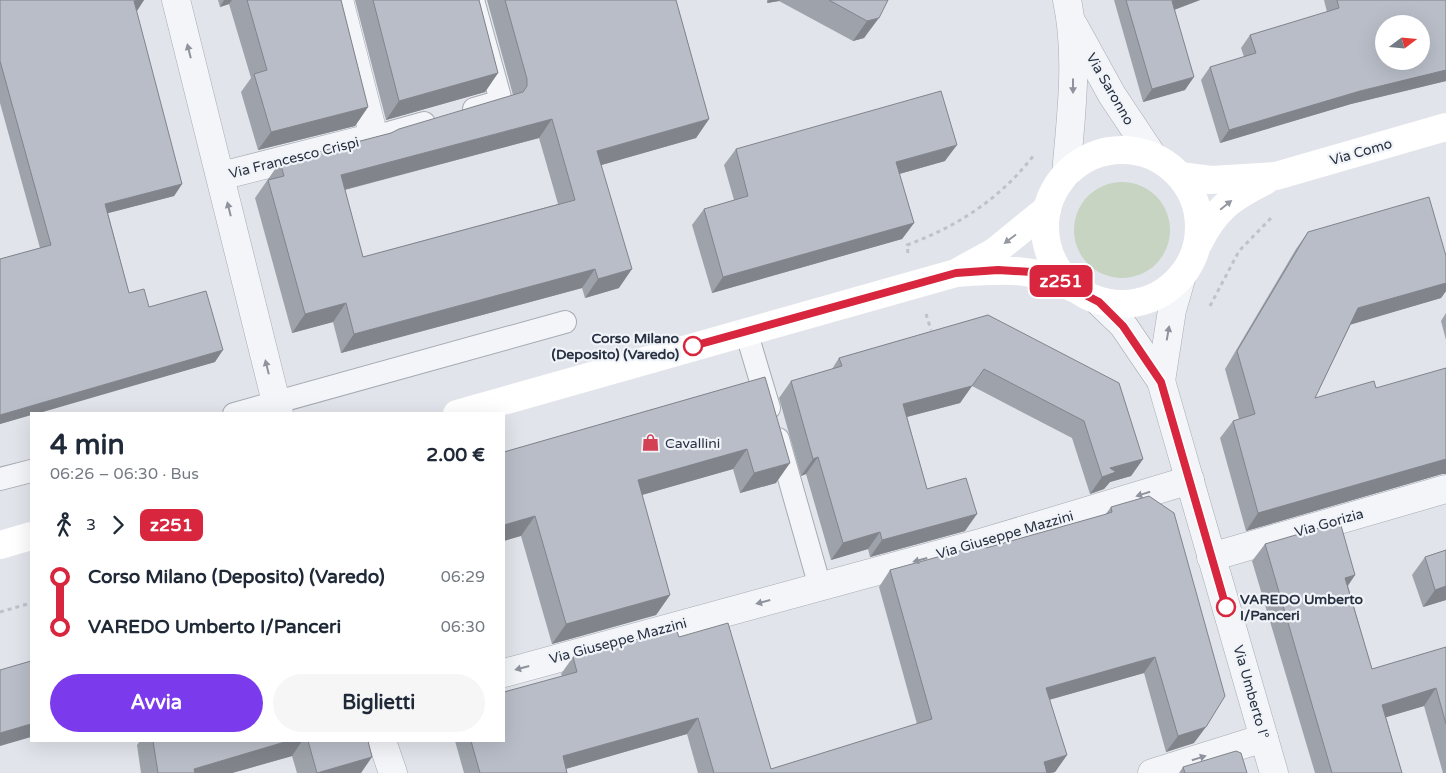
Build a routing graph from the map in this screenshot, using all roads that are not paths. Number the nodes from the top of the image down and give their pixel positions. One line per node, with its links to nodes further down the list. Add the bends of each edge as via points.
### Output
1 (176, 0): 9 (street, Via Francesco Crispi, one-way to 1)
2 (339, 0): 6 (street, Via Francesco Crispi)
3 (473, 0): 6 (lane, via 501,101)
4 (1069, 10): 7 (street, Via Saronno, via 1112,95); 8 (street, Via Saronno, one-way to 8, via 1073,104)
5 (1446, 127): 11 (main road, Via Como)
6 (374, 137): 9 (street, Via Francesco Crispi)
7 (1152, 155): 8 (main road, via 1133,150 1112,150 1093,156); 10 (main road)
8 (1066, 174): 12 (main road)
9 (221, 176): 21 (street, Via Francesco Crispi, one-way to 9)
10 (1180, 176): 11 (main road, Via Como, via 1211,180); 13 (main road, via 1197,204)
11 (1276, 176): 13 (main road, Via Como, one-way to 11, via 1210,221 1224,205)
12 (1047, 209): 14 (main road, one-way to 14, via 994,252); 16 (main road, via 1048,250 1058,271)
13 (1198, 244): 15 (main road)
14 (956, 273): 16 (main road, via 1032,272); 19 (main road)
15 (1181, 279): 17 (main road, via 1164,294 1144,302 1121,305); 20 (street, one-way to 15, via 1172,310)
16 (1073, 288): 17 (main road)
17 (1099, 302): 20 (street, via 1123,326)
18 (565, 322): 21 (lane)
19 (746, 331): 23 (main road); 31 (lane)
20 (1161, 382): 26 (street, Via Umberto I°)
21 (277, 407): 22 (lane)
22 (246, 412)
23 (463, 412)
24 (30, 470): 25 (lane)
25 (0, 479)
26 (1190, 480): 30 (street, Via Umberto I°); 31 (street, Via Giuseppe Mazzini, one-way to 31)
27 (1446, 489): 30 (street, Via Gorizia)
28 (30, 536): 29 (main road)
29 (0, 545)
30 (1211, 557): 33 (street, Via Umberto I°)
31 (820, 587): 32 (street, Via Giuseppe Mazzini, one-way to 32)
32 (505, 672)
33 (1264, 738): 36 (street, one-way to 33); 37 (street, Via Umberto I°)
34 (382, 742): 35 (street)
35 (392, 773)
36 (1152, 773)
37 (1274, 773)

